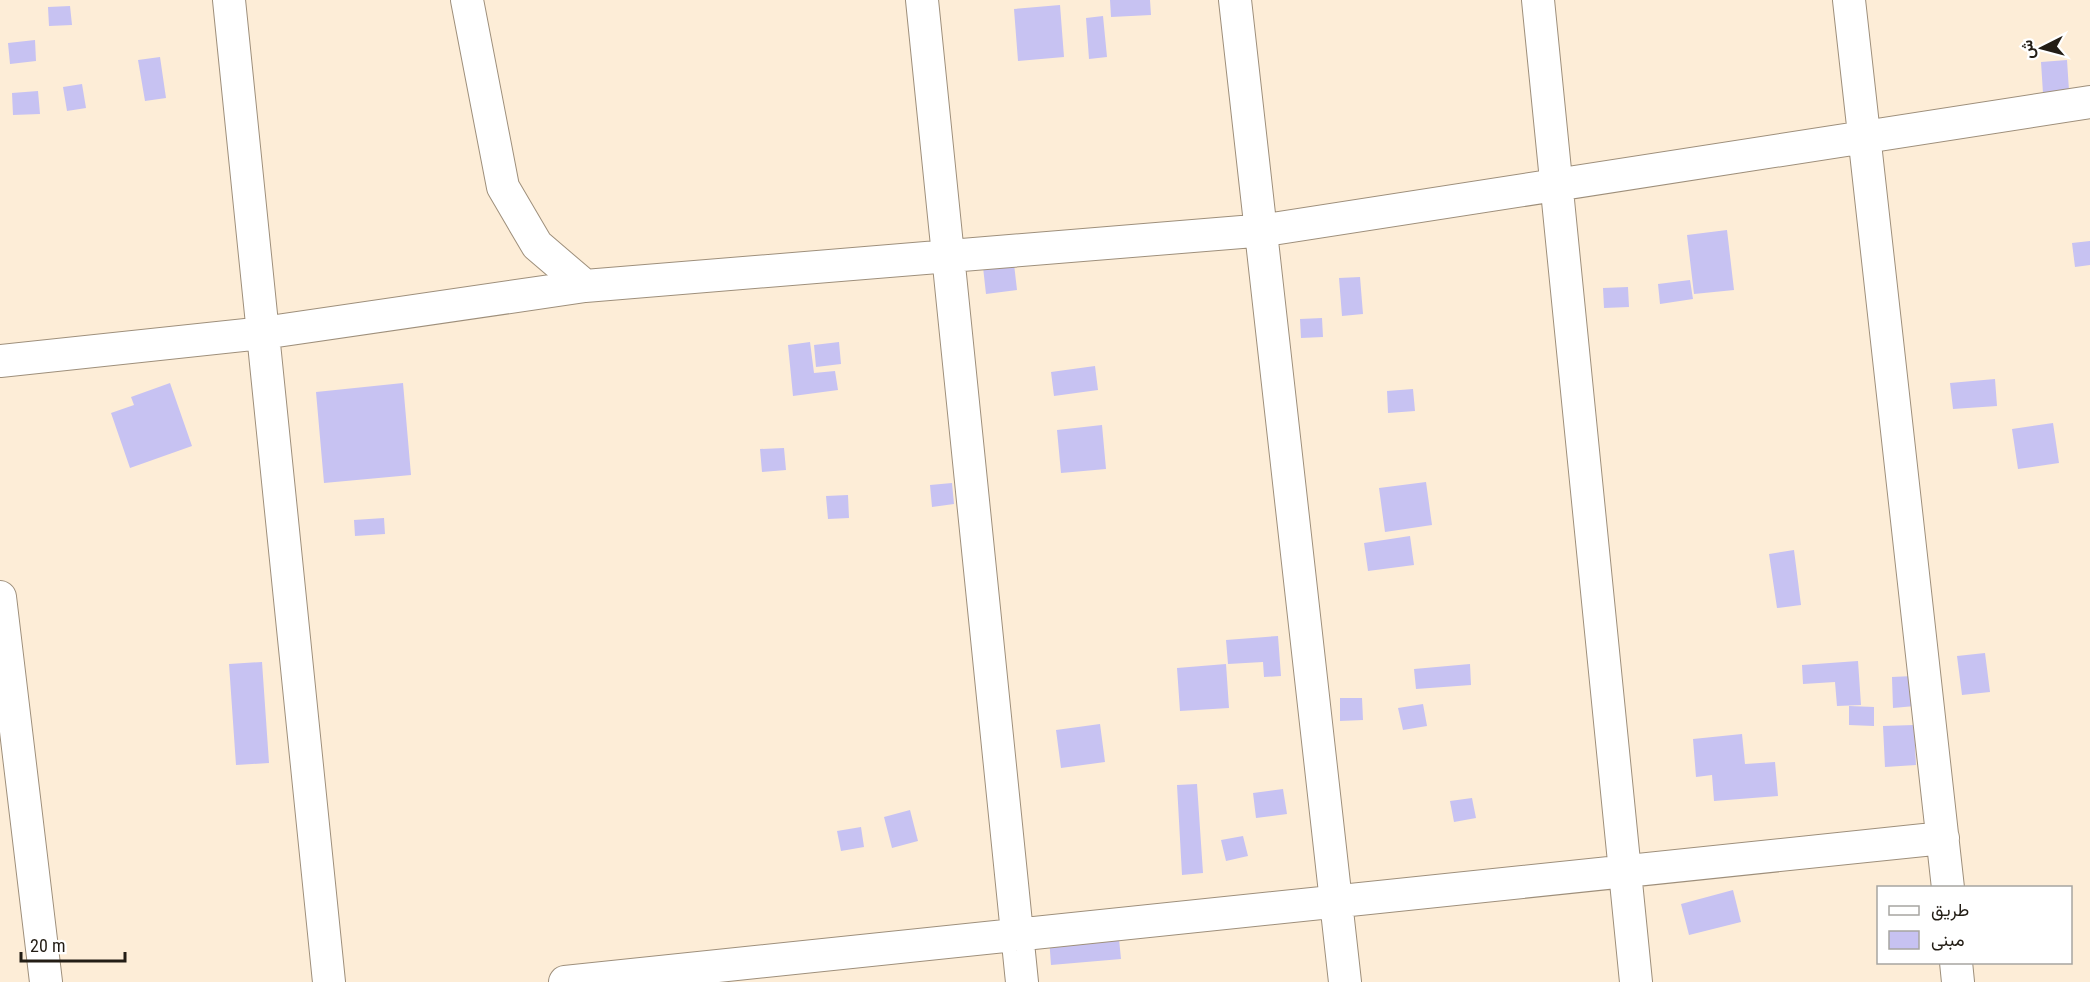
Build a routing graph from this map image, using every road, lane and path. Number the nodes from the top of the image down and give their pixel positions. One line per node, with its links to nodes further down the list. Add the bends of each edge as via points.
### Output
1 (229, 0): 13 (street)
2 (467, 0): 12 (street, via 503,186 537,244)
3 (922, 0): 11 (street)
4 (1235, 0): 10 (street)
5 (1538, 0): 9 (street)
6 (1849, 0): 8 (street)
7 (2090, 102): 8 (street)
8 (1864, 137): 9 (street); 16 (street)
9 (1557, 184): 10 (street); 17 (street)
10 (1261, 230): 11 (street); 19 (street)
11 (948, 256): 12 (street); 20 (street)
12 (585, 286): 13 (street)
13 (263, 333): 14 (street); 23 (street)
14 (0, 361)
15 (0, 597): 22 (street)
16 (1943, 838): 17 (street); 18 (street)
17 (1625, 871): 19 (street); 27 (street)
18 (1948, 886)
19 (1336, 902): 20 (street); 26 (street)
20 (1017, 934): 24 (street); 25 (street)
21 (1956, 964): 28 (street)
22 (46, 982)
23 (329, 982)
24 (565, 982)
25 (1022, 982)
26 (1345, 982)
27 (1636, 982)
28 (1958, 982)

